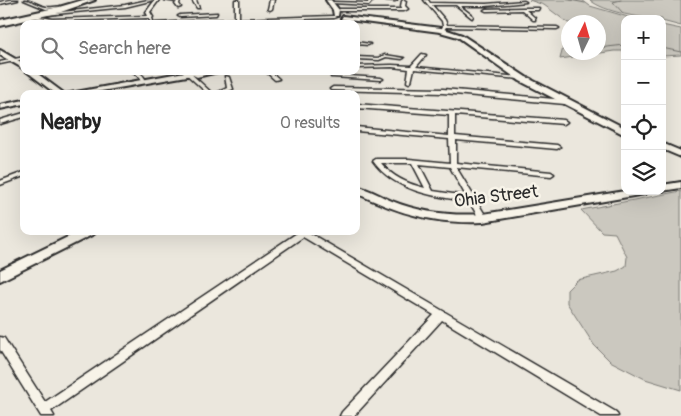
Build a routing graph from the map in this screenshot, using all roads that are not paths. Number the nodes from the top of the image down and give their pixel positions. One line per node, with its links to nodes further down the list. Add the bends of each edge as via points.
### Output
1 (16, 0): 18 (street)
2 (26, 0): 33 (street)
3 (85, 0): 29 (main road); 29 (main road); 50 (highway)
4 (152, 0): 19 (street)
5 (157, 0): 41 (street, via 148,10)
6 (166, 0): 22 (street, via 179,1)
7 (194, 0): 23 (street)
8 (237, 0): 46 (street)
9 (272, 0): 26 (street)
10 (371, 0): 15 (street, via 369,4)
11 (388, 0): 12 (street)
12 (395, 0)
13 (426, 0): 20 (street)
14 (130, 1): 19 (street)
15 (331, 1): 42 (street)
16 (404, 1): 42 (street, via 404,10)
17 (524, 2): 21 (street)
18 (0, 3)
19 (139, 3): 24 (street)
20 (429, 4): 21 (street); 53 (street, via 444,21)
21 (457, 5): 34 (street)
22 (179, 6)
23 (198, 7)
24 (108, 8): 29 (street); 40 (street)
25 (219, 9): 35 (street)
26 (270, 9)
27 (522, 9): 28 (street); 32 (street); 44 (street)
28 (538, 9)
29 (60, 10): 33 (main road)
30 (471, 10): 34 (street)
31 (478, 10): 32 (street)
32 (500, 10): 36 (street)
33 (45, 11): 38 (main road); 50 (main road)
34 (464, 11): 43 (street)
35 (216, 14): 37 (street); 45 (street)
36 (504, 14)
37 (172, 16)
38 (35, 17): 40 (street, via 54,20); 50 (main road)
39 (157, 17): 41 (street)
40 (103, 18): 41 (street)
41 (149, 18)
42 (339, 18): 47 (street, via 293,15); 48 (street)
43 (472, 18)
44 (534, 19)
45 (212, 20)
46 (238, 20)
47 (261, 20)
48 (358, 20)
49 (360, 20): 53 (street)
50 (0, 23)
51 (497, 28): 52 (street); 53 (street); 54 (street)
52 (556, 28)
53 (443, 29): 78 (street, via 460,36)
54 (507, 34)
55 (360, 43): 56 (street)
56 (368, 44)
57 (0, 52): 62 (street)
58 (424, 55): 66 (street)
59 (360, 58): 60 (street)
60 (402, 58)
61 (20, 59): 62 (street)
62 (13, 60): 63 (street); 64 (street)
63 (0, 63)
64 (20, 64)
65 (360, 67): 66 (street)
66 (412, 68): 78 (street); 80 (street)
67 (35, 75): 81 (street)
68 (139, 75): 79 (street)
69 (183, 75): 79 (street)
70 (184, 75): 83 (street)
71 (190, 75): 84 (street)
72 (272, 75): 76 (street)
73 (334, 75): 86 (street)
74 (343, 75): 77 (street)
75 (227, 77): 85 (street, via 230,89)
76 (277, 79)
77 (381, 79)
78 (526, 79): 88 (street); 94 (street)
79 (144, 82): 82 (street)
80 (409, 82)
81 (55, 90)
82 (94, 90)
83 (107, 90)
84 (207, 90)
85 (227, 90)
86 (333, 90)
87 (360, 91): 88 (street, via 443,91)
88 (565, 102): 94 (street)
89 (20, 103): 91 (street)
90 (360, 106): 92 (street)
91 (0, 107)
92 (452, 114): 96 (street); 100 (street)
93 (20, 116): 95 (street)
94 (604, 120): 97 (street); 99 (street)
95 (0, 122)
96 (564, 122)
97 (621, 126)
98 (360, 129): 100 (street)
99 (621, 130)
100 (452, 138): 101 (street); 107 (street)
101 (557, 147)
102 (666, 148): 104 (street)
103 (666, 152): 105 (street)
104 (681, 154)
105 (681, 158)
106 (415, 162): 107 (street); 114 (street); 114 (street, via 376,160 395,178)
107 (452, 165): 108 (street); 116 (street)
108 (551, 174)
109 (20, 176): 110 (street)
110 (0, 183)
111 (681, 185): 112 (street)
112 (666, 187)
113 (360, 191): 117 (street, Ohia Street, via 421,216 447,220)
114 (430, 192): 116 (street)
115 (621, 195): 117 (street, Ohia Street)
116 (471, 200): 117 (street)
117 (483, 218)
118 (82, 235): 121 (street)
119 (297, 235): 124 (street)
120 (306, 235): 122 (street)
121 (0, 276)
122 (440, 315): 125 (street); 126 (street)
123 (0, 341): 124 (street)
124 (46, 413)
125 (346, 416)
126 (612, 416)

